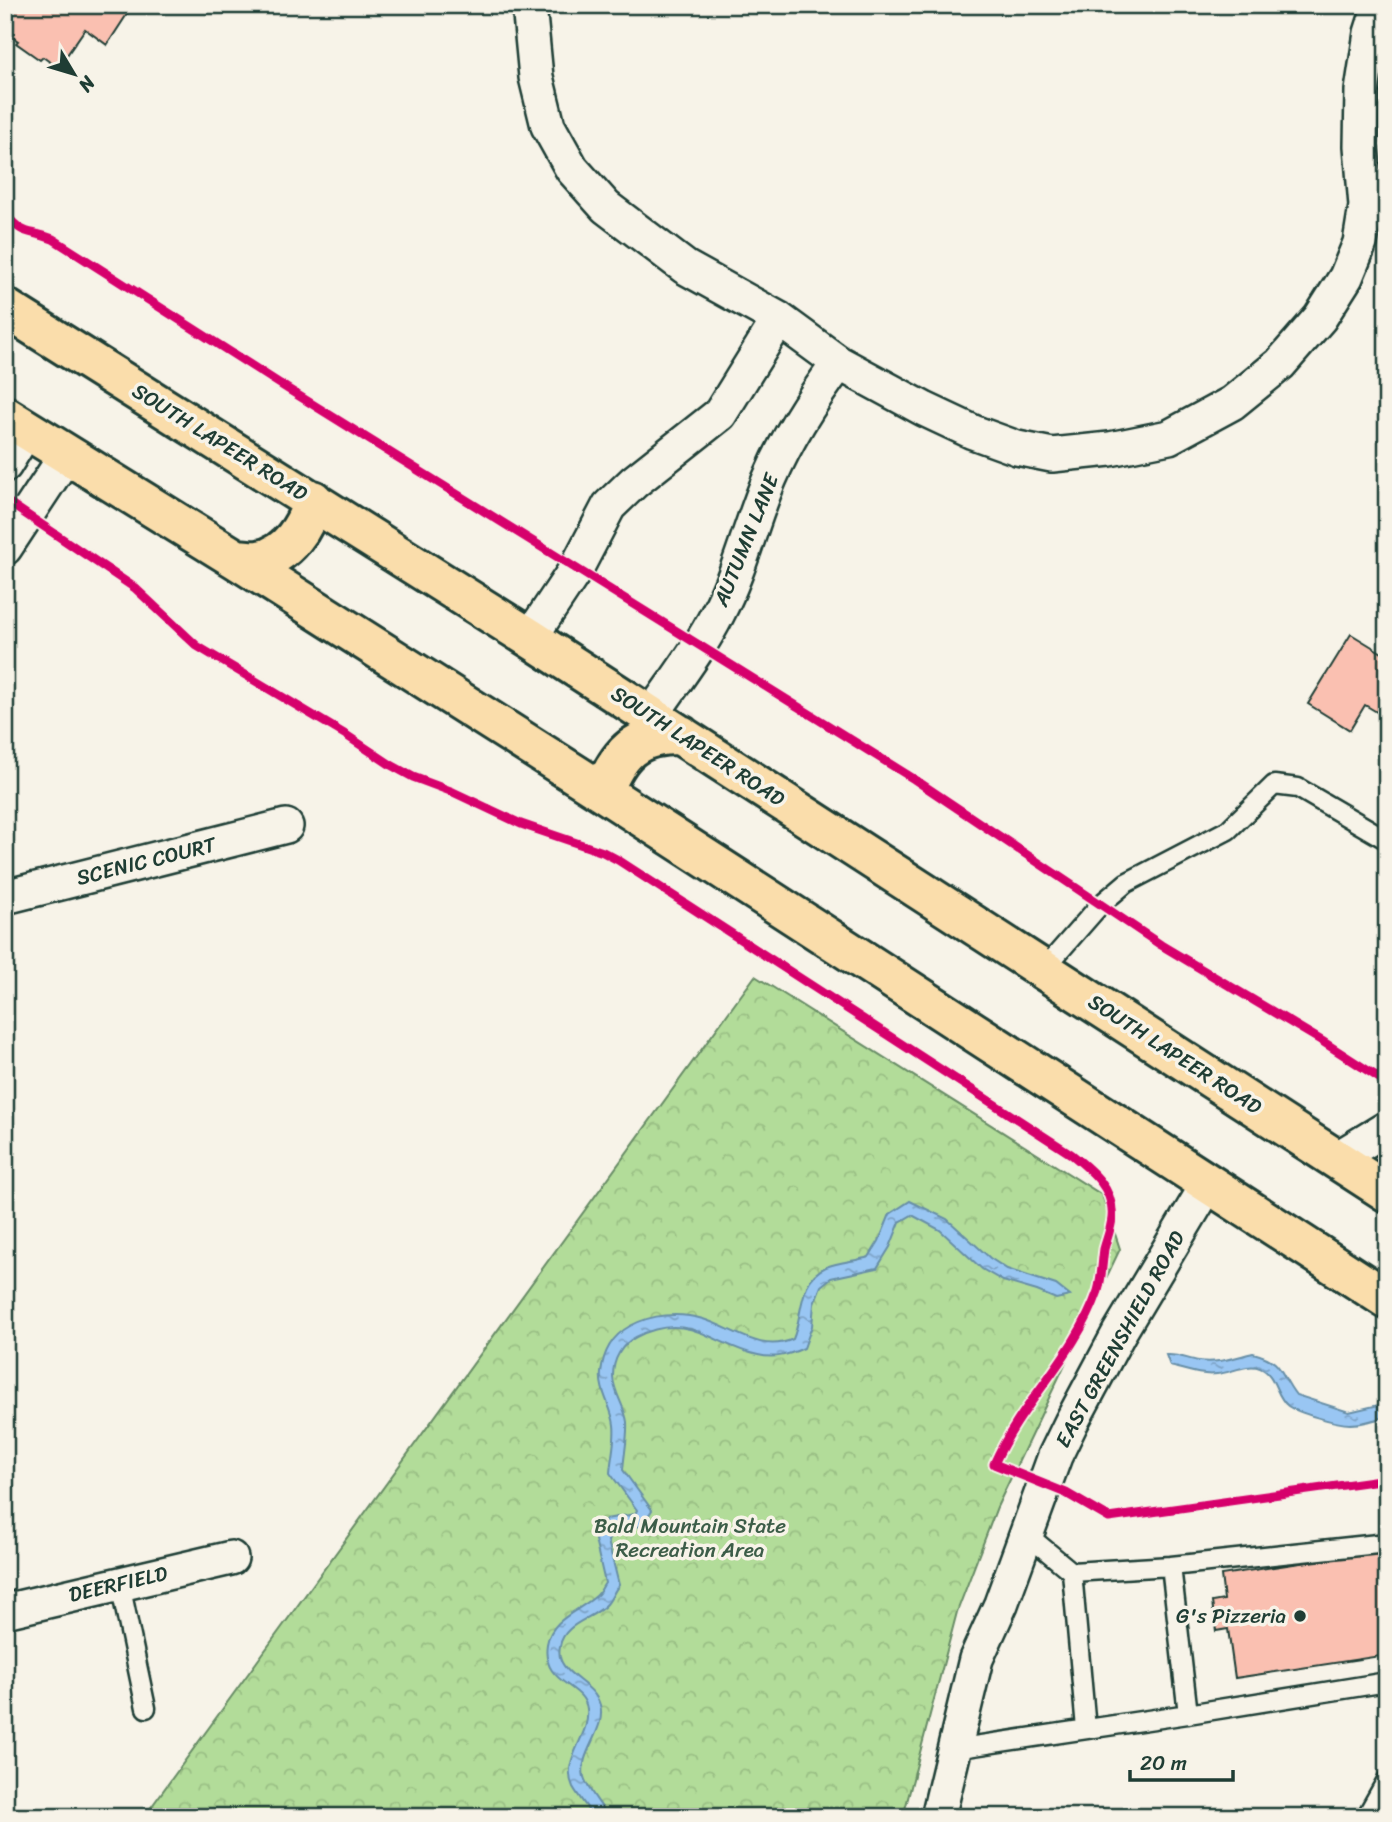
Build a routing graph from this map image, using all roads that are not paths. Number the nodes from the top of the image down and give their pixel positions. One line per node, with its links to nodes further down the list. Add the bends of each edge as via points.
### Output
1 (529, 5): 4 (street, via 536,77 548,125 572,169 606,207 685,267)
2 (1380, 5): 5 (street, via 1362,91 1366,206 1360,243 1346,277 1320,318 1280,364 1232,403 1169,437 1052,455 973,432)
3 (5, 308): 9 (main road, SOUTH LAPEER ROAD)
4 (779, 320): 5 (street); 12 (street, via 720,414 609,506 576,569)
5 (839, 363): 13 (street, AUTUMN LANE, via 786,443 743,558)
6 (16, 423): 7 (main road); 8 (street)
7 (67, 454): 10 (street); 11 (main road)
8 (5, 465)
9 (313, 500): 11 (main road, via 308,517 275,554 260,560); 12 (main road, SOUTH LAPEER ROAD)
10 (5, 548)
11 (236, 559): 14 (main road)
12 (530, 638): 13 (main road, SOUTH LAPEER ROAD)
13 (666, 726): 14 (main road, via 659,735 630,748); 18 (main road, SOUTH LAPEER ROAD)
14 (603, 792): 21 (main road)
15 (286, 826): 17 (street, SCENIC COURT)
16 (1387, 841): 18 (lane, via 1298,788 1274,785 1228,830 1126,883 1100,905)
17 (5, 897)
18 (1044, 969): 20 (main road, SOUTH LAPEER ROAD)
19 (1387, 1128): 20 (street)
20 (1336, 1159): 22 (main road, SOUTH LAPEER ROAD)
21 (1208, 1184): 23 (main road); 24 (street, EAST GREENSHIELD ROAD, via 1083,1398)
22 (1387, 1192)
23 (1387, 1299)
24 (1025, 1533): 28 (lane); 35 (street, EAST GREENSHIELD ROAD, via 976,1659)
25 (1387, 1542): 27 (lane)
26 (231, 1558): 29 (street, DEERFIELD)
27 (1171, 1566): 28 (lane); 33 (lane)
28 (1072, 1572): 34 (lane)
29 (120, 1584): 30 (street, DEERFIELD); 32 (lane)
30 (5, 1611)
31 (1387, 1682): 33 (lane)
32 (146, 1708)
33 (1188, 1714): 34 (lane)
34 (1086, 1729): 35 (lane)
35 (954, 1749): 37 (street, EAST GREENSHIELD ROAD)
36 (1387, 1780): 38 (lane)
37 (938, 1817)
38 (1366, 1817)

